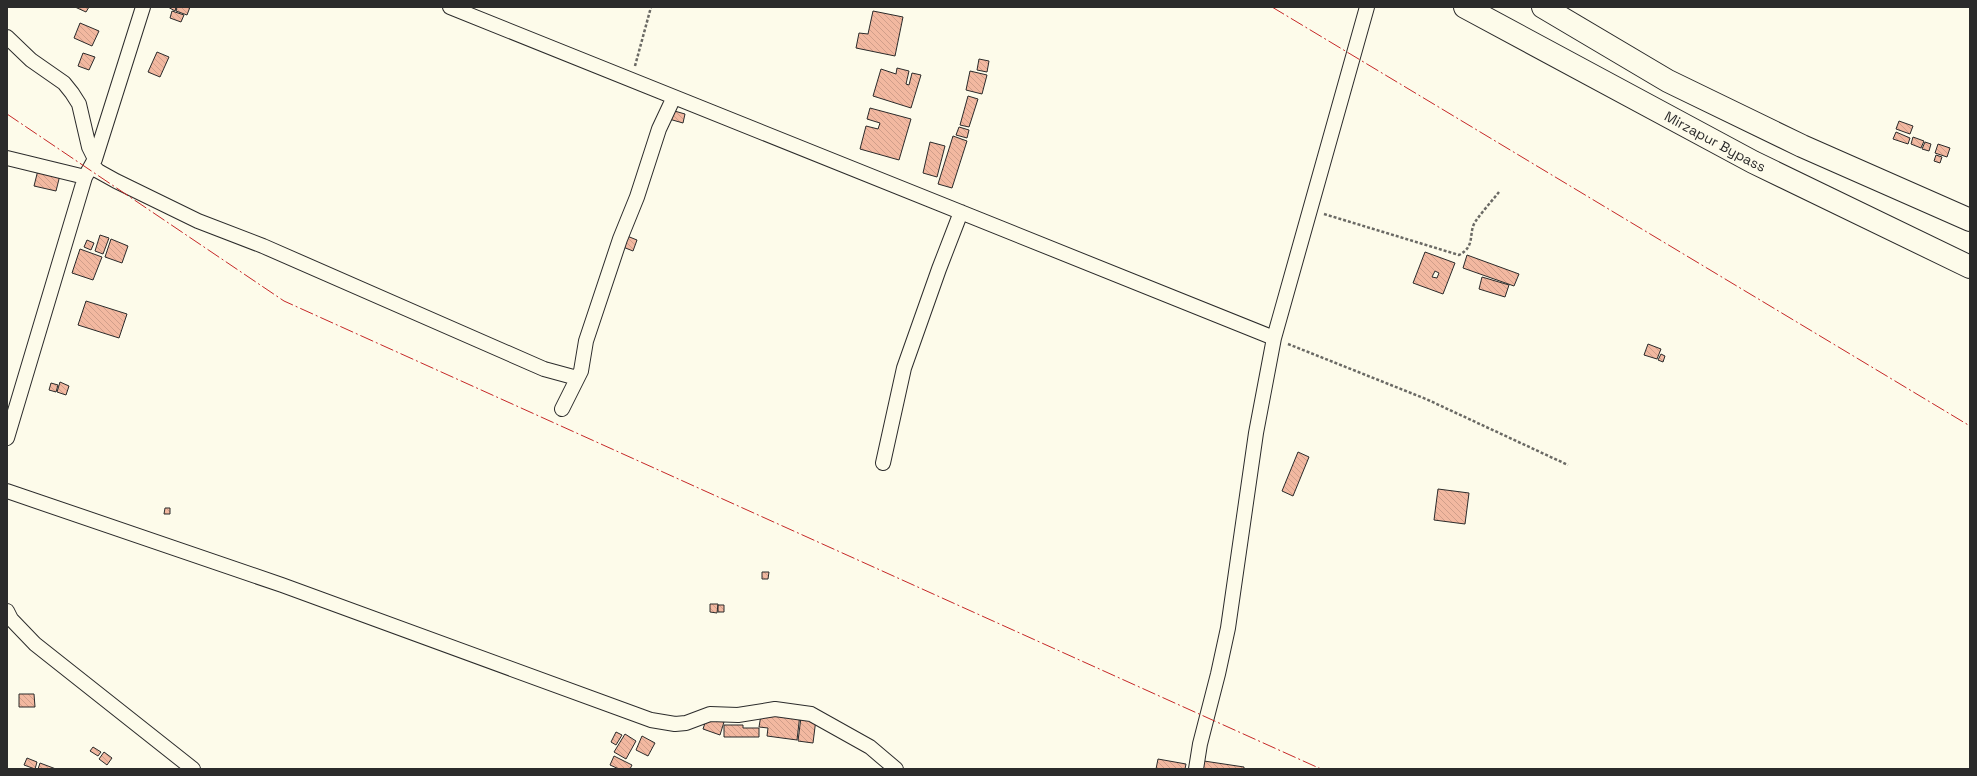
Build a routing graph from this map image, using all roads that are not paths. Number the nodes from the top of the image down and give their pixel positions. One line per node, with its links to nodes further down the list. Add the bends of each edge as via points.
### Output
1 (143, 7): 9 (street)
2 (450, 7): 7 (street)
3 (1367, 7): 13 (street)
4 (1465, 7): 12 (highway, Mirzapur Bypass, via 1753,162)
5 (1543, 7): 11 (highway, via 1668,81 1802,146)
6 (7, 36): 9 (street, via 31,60 72,93 79,104)
7 (674, 97): 10 (street); 14 (street, via 659,129 620,239 586,341)
8 (7, 158): 9 (street)
9 (91, 167): 14 (street, via 198,221 263,246 544,369); 16 (street)
10 (961, 212): 13 (street); 17 (street, via 904,368)
11 (1970, 220)
12 (1970, 267)
13 (1274, 338): 22 (street, via 1256,433 1228,628)
14 (577, 378): 15 (street)
15 (562, 409)
16 (7, 438)
17 (883, 463)
18 (7, 491): 21 (street, via 282,586 651,720 674,724 686,723 710,714 738,716 776,709 811,714 870,747)
19 (7, 611): 20 (street, via 35,644)
20 (193, 769)
21 (896, 769)
22 (1196, 769)

